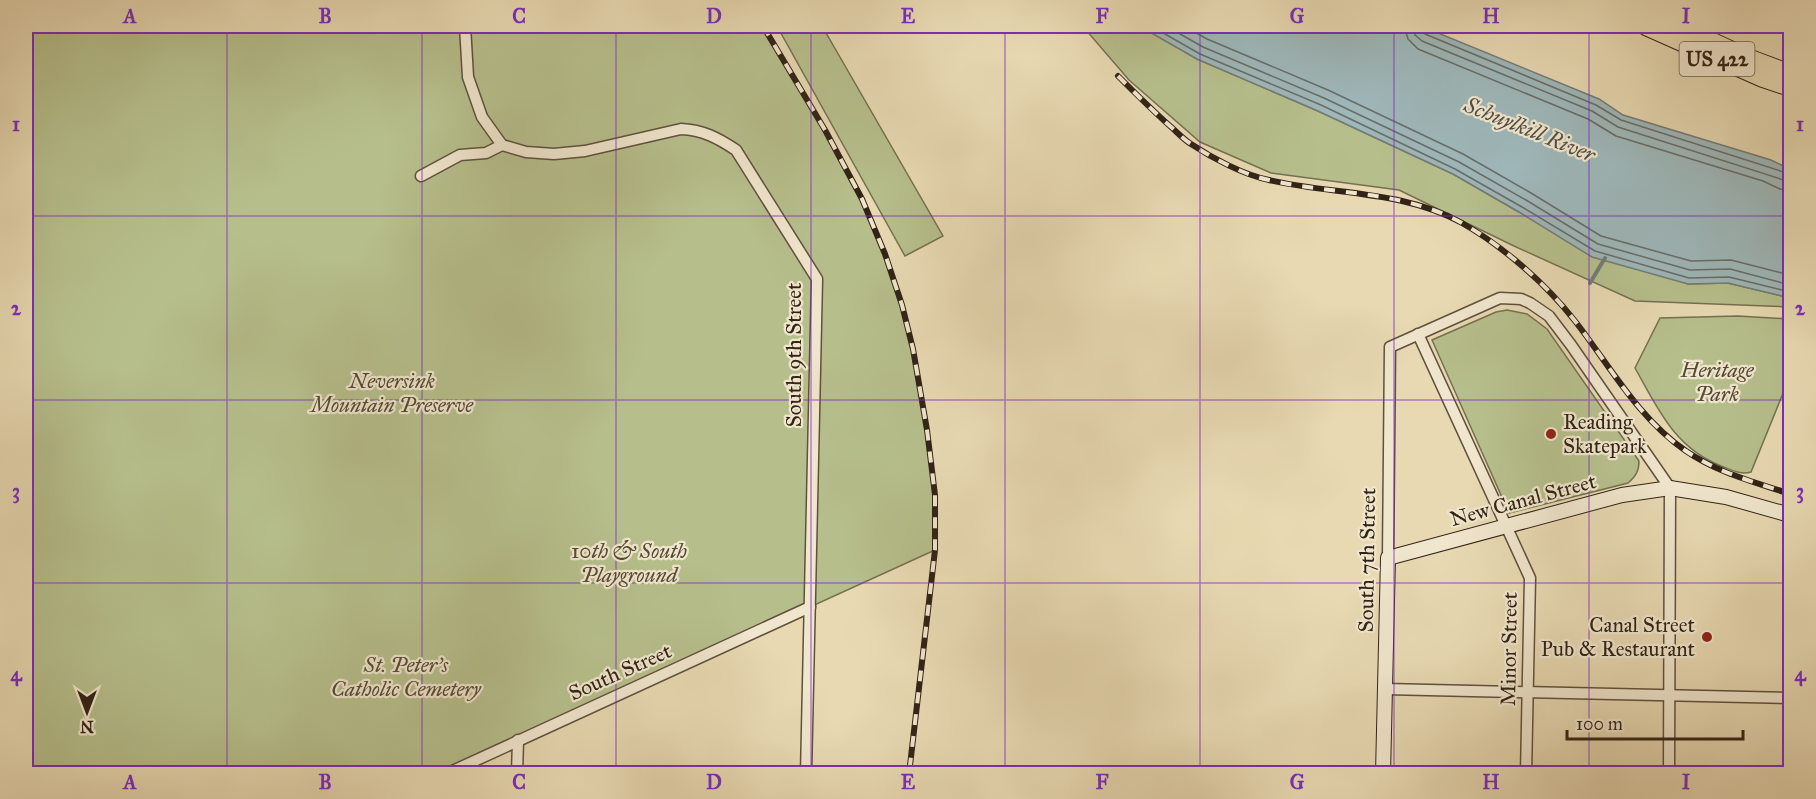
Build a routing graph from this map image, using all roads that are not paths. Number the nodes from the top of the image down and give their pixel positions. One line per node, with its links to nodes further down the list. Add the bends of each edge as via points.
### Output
1 (465, 26): 6 (street, via 468,76 482,117)
2 (1646, 26): 5 (highway, US 422)
3 (1678, 26): 4 (highway, US 422)
4 (1791, 74)
5 (1791, 87)
6 (502, 145): 7 (street, via 486,153 460,154); 13 (street, South 9th Street, via 539,153 585,151 681,129 718,138 736,150 818,279)
7 (421, 176)
8 (1418, 334): 9 (street, via 1500,298 1530,303 1549,316 1571,345); 11 (street, Minor Street); 12 (street, South 7th Street, via 1390,347)
9 (1670, 488): 10 (street, New Canal Street, via 1726,497); 11 (street, New Canal Street, via 1622,495); 16 (street)
10 (1791, 515)
11 (1507, 526): 12 (street, New Canal Street); 15 (street, Minor Street, via 1530,578)
12 (1388, 558): 14 (street, South 7th Street)
13 (810, 607): 18 (street, South Street); 21 (street, South 9th Street)
14 (1385, 689): 15 (street); 22 (street, South 7th Street)
15 (1527, 693): 16 (street); 23 (street, Minor Street)
16 (1671, 695): 17 (street); 24 (street)
17 (1791, 698)
18 (518, 740): 19 (street, South Street); 20 (street)
19 (446, 774)
20 (517, 774)
21 (806, 774)
22 (1383, 774)
23 (1526, 774)
24 (1669, 774)

